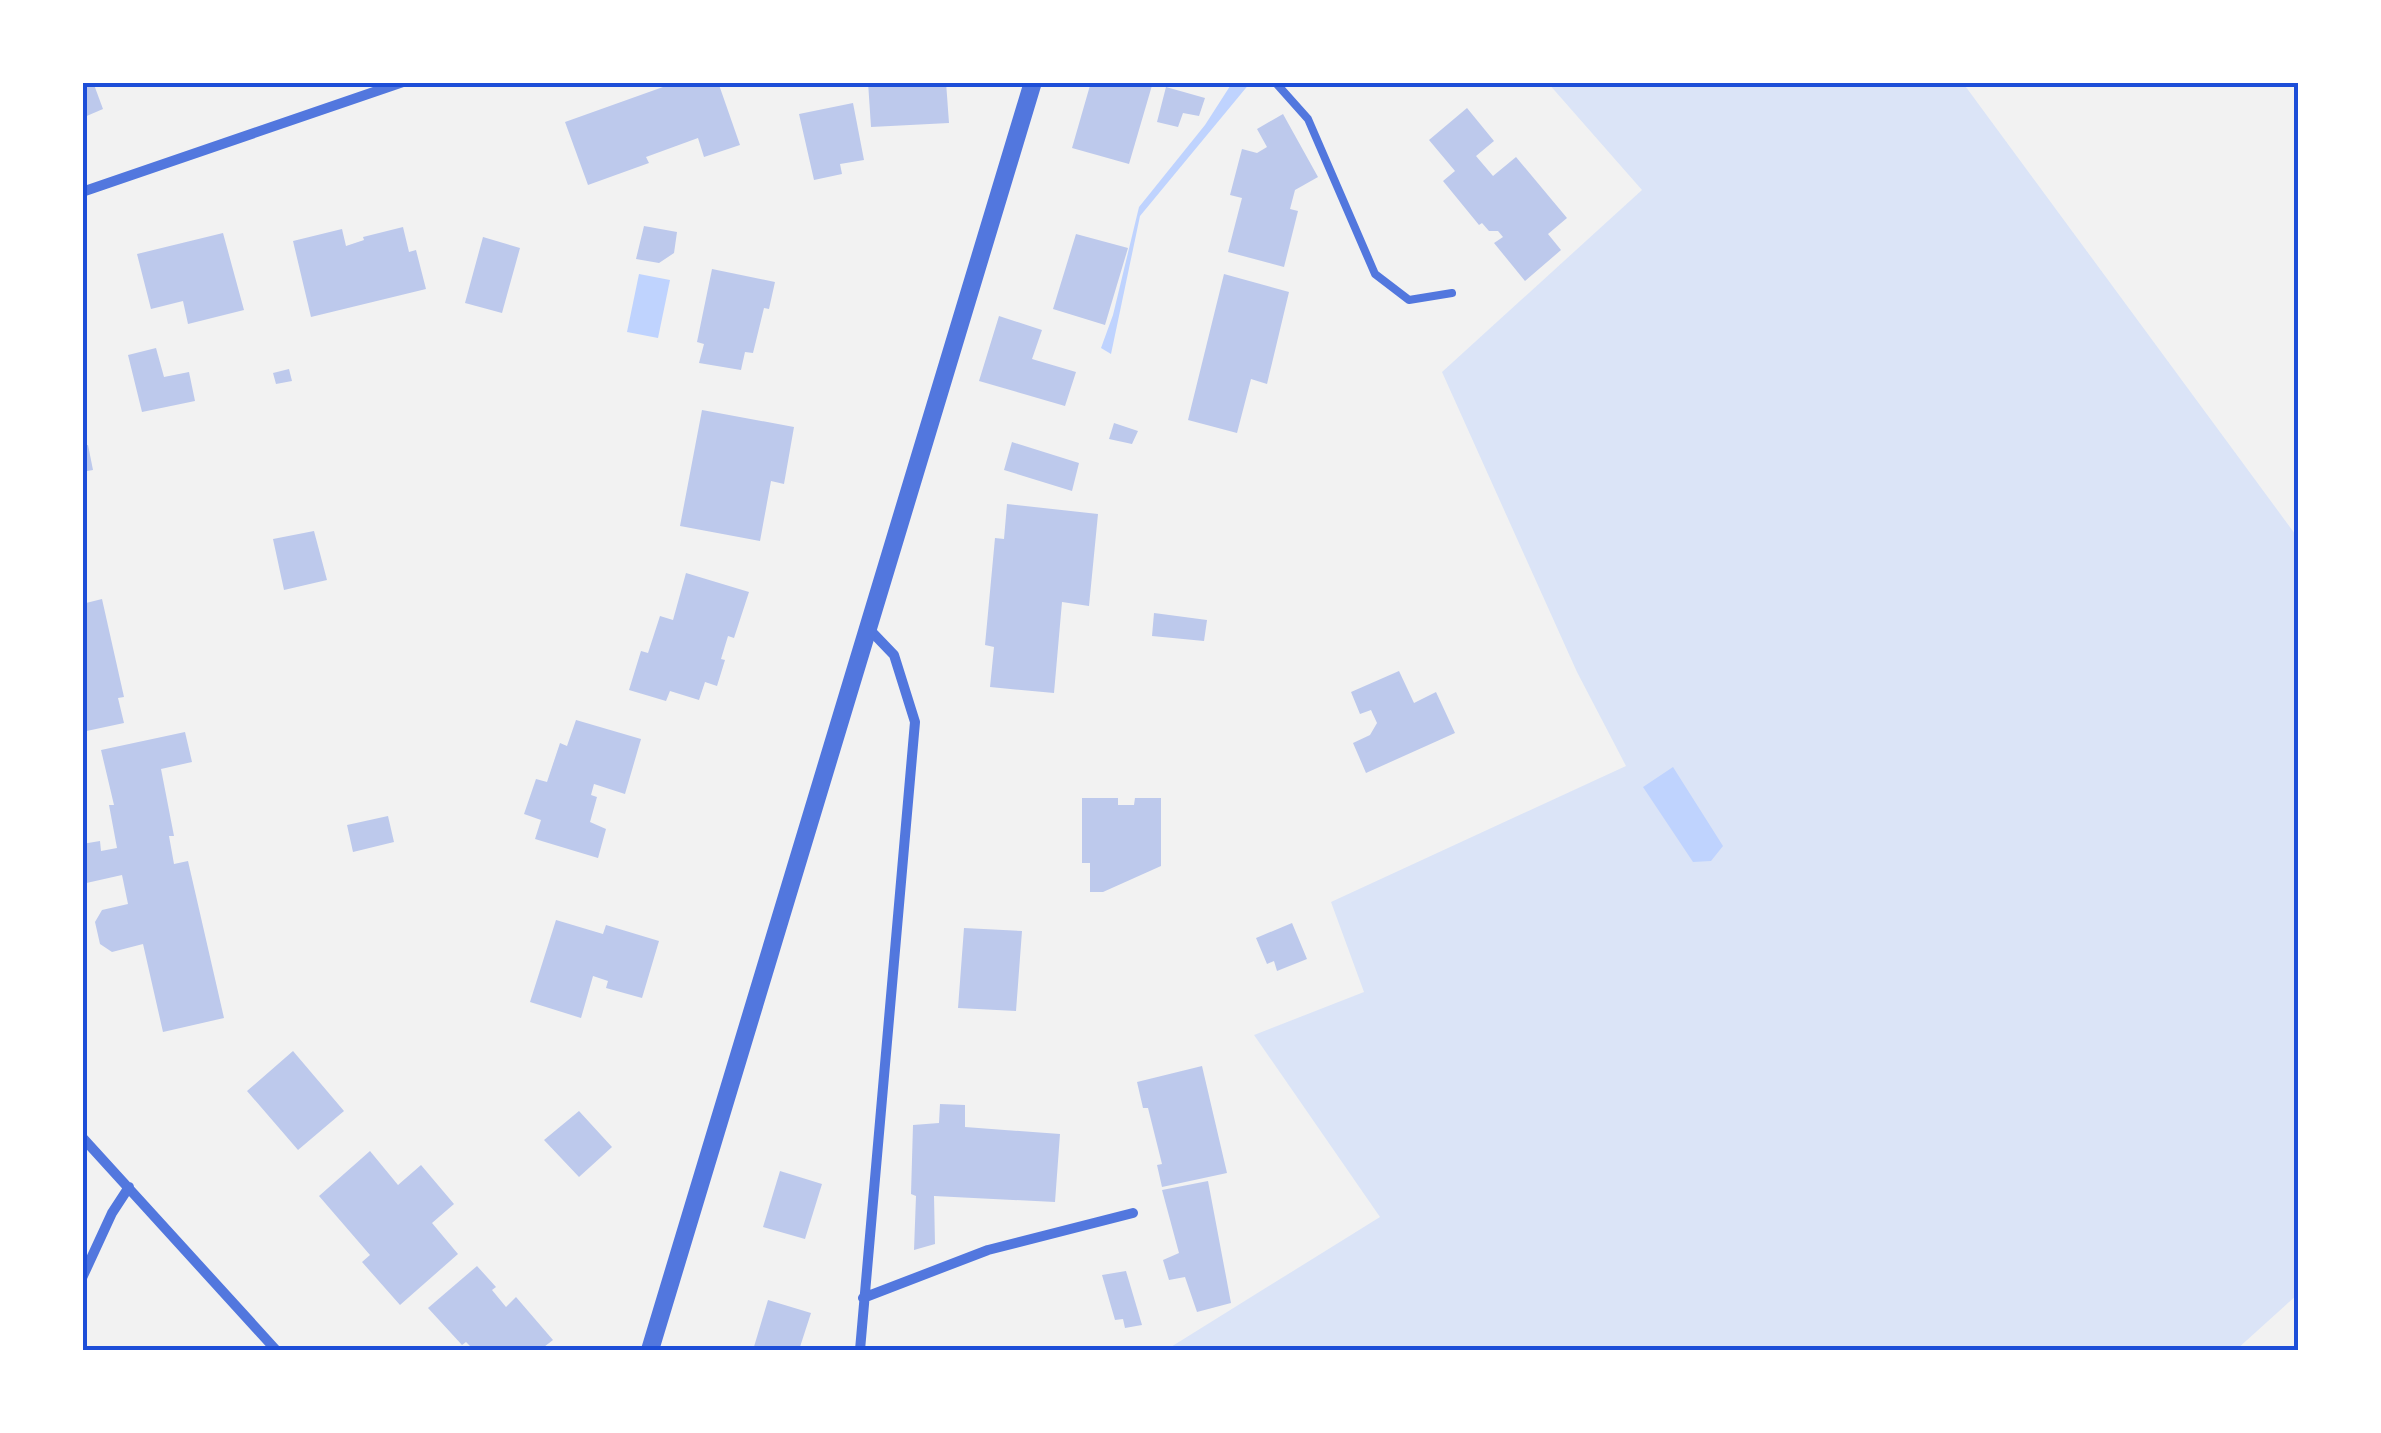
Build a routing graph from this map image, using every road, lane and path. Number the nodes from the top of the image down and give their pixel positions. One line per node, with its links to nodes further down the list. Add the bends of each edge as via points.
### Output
1 (403, 82): 4 (street)
2 (1033, 82): 6 (street)
3 (1275, 82): 5 (lane, via 1308,119 1375,274 1409,300)
4 (82, 192)
5 (1452, 293)
6 (870, 630): 11 (street, via 894,655 915,722); 13 (street)
7 (82, 1137): 8 (street)
8 (129, 1186): 10 (street); 12 (street)
9 (1133, 1214): 11 (street, via 988,1250)
10 (82, 1278)
11 (863, 1298): 14 (street)
12 (276, 1350)
13 (650, 1350)
14 (860, 1350)

